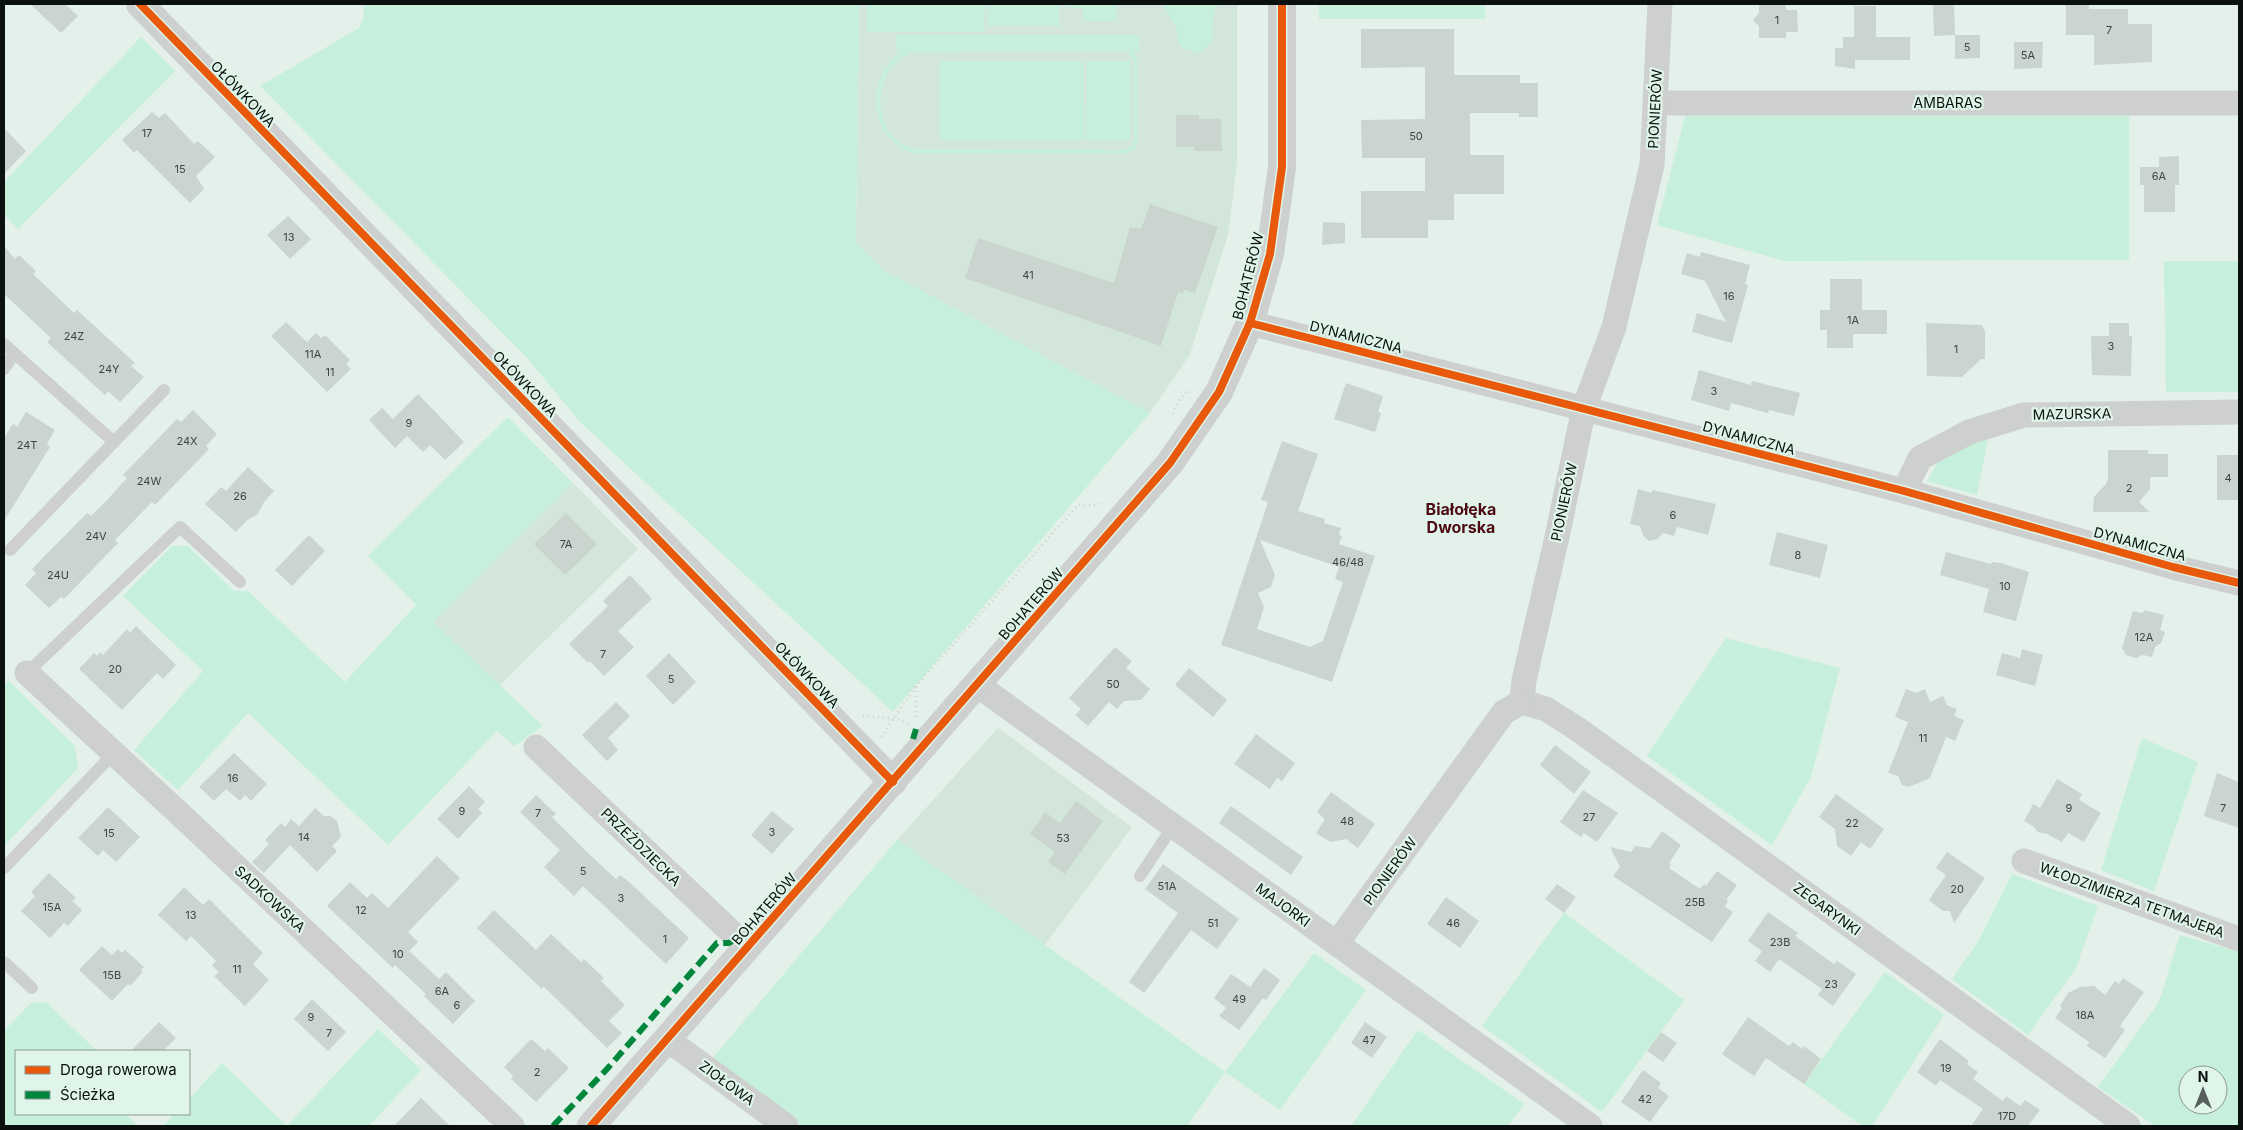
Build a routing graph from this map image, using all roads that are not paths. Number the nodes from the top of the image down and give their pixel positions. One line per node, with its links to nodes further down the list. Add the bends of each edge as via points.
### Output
1 (140, 4): 23 (street, OŁÓWKOWA)
2 (1282, 4): 6 (street, BOHATERÓW, via 1282,166 1270,254)
3 (1660, 4): 4 (street, PIONIERÓW)
4 (1656, 103): 5 (street, AMBARAS); 11 (street, PIONIERÓW, via 1652,165 1614,327)
5 (2239, 103)
6 (1250, 323): 11 (street, DYNAMICZNA); 19 (street, BOHATERÓW, via 1219,392 1170,463)
7 (4, 344): 8 (lane)
8 (14, 354): 9 (lane); 13 (lane)
9 (4, 369)
10 (164, 390): 13 (lane)
11 (1584, 408): 14 (street, DYNAMICZNA); 20 (street, PIONIERÓW, via 1524,680)
12 (2239, 412): 14 (street, MAZURSKA, via 2024,415 1969,432 1920,458)
13 (114, 442): 15 (lane)
14 (1904, 491): 17 (street, DYNAMICZNA)
15 (10, 550)
16 (240, 582): 18 (lane, via 180,527)
17 (2239, 583)
18 (27, 673): 22 (street, SADKOWSKA)
19 (976, 684): 23 (street, BOHATERÓW); 24 (street, MAJORKI)
20 (1522, 702): 29 (street, PIONIERÓW, via 1504,712); 38 (street, ZEGARYNKI, via 1546,709 1576,728)
21 (536, 747): 30 (street, PRZEŹDZIECKA)
22 (113, 754): 26 (lane); 34 (street, SADKOWSKA)
23 (893, 782): 30 (street, BOHATERÓW)
24 (1173, 826): 27 (lane); 29 (street, MAJORKI)
25 (2024, 861): 28 (street, WŁODZIMIERZA TETMAJERA)
26 (4, 868)
27 (1140, 876)
28 (2239, 939)
29 (1337, 943): 37 (street, MAJORKI)
30 (746, 947): 33 (street, BOHATERÓW)
31 (4, 962): 32 (lane)
32 (32, 988)
33 (668, 1040): 35 (street, BOHATERÓW); 36 (street, ZIOŁOWA)
34 (512, 1126)
35 (591, 1126)
36 (786, 1126)
37 (1590, 1126)
38 (2128, 1126)

